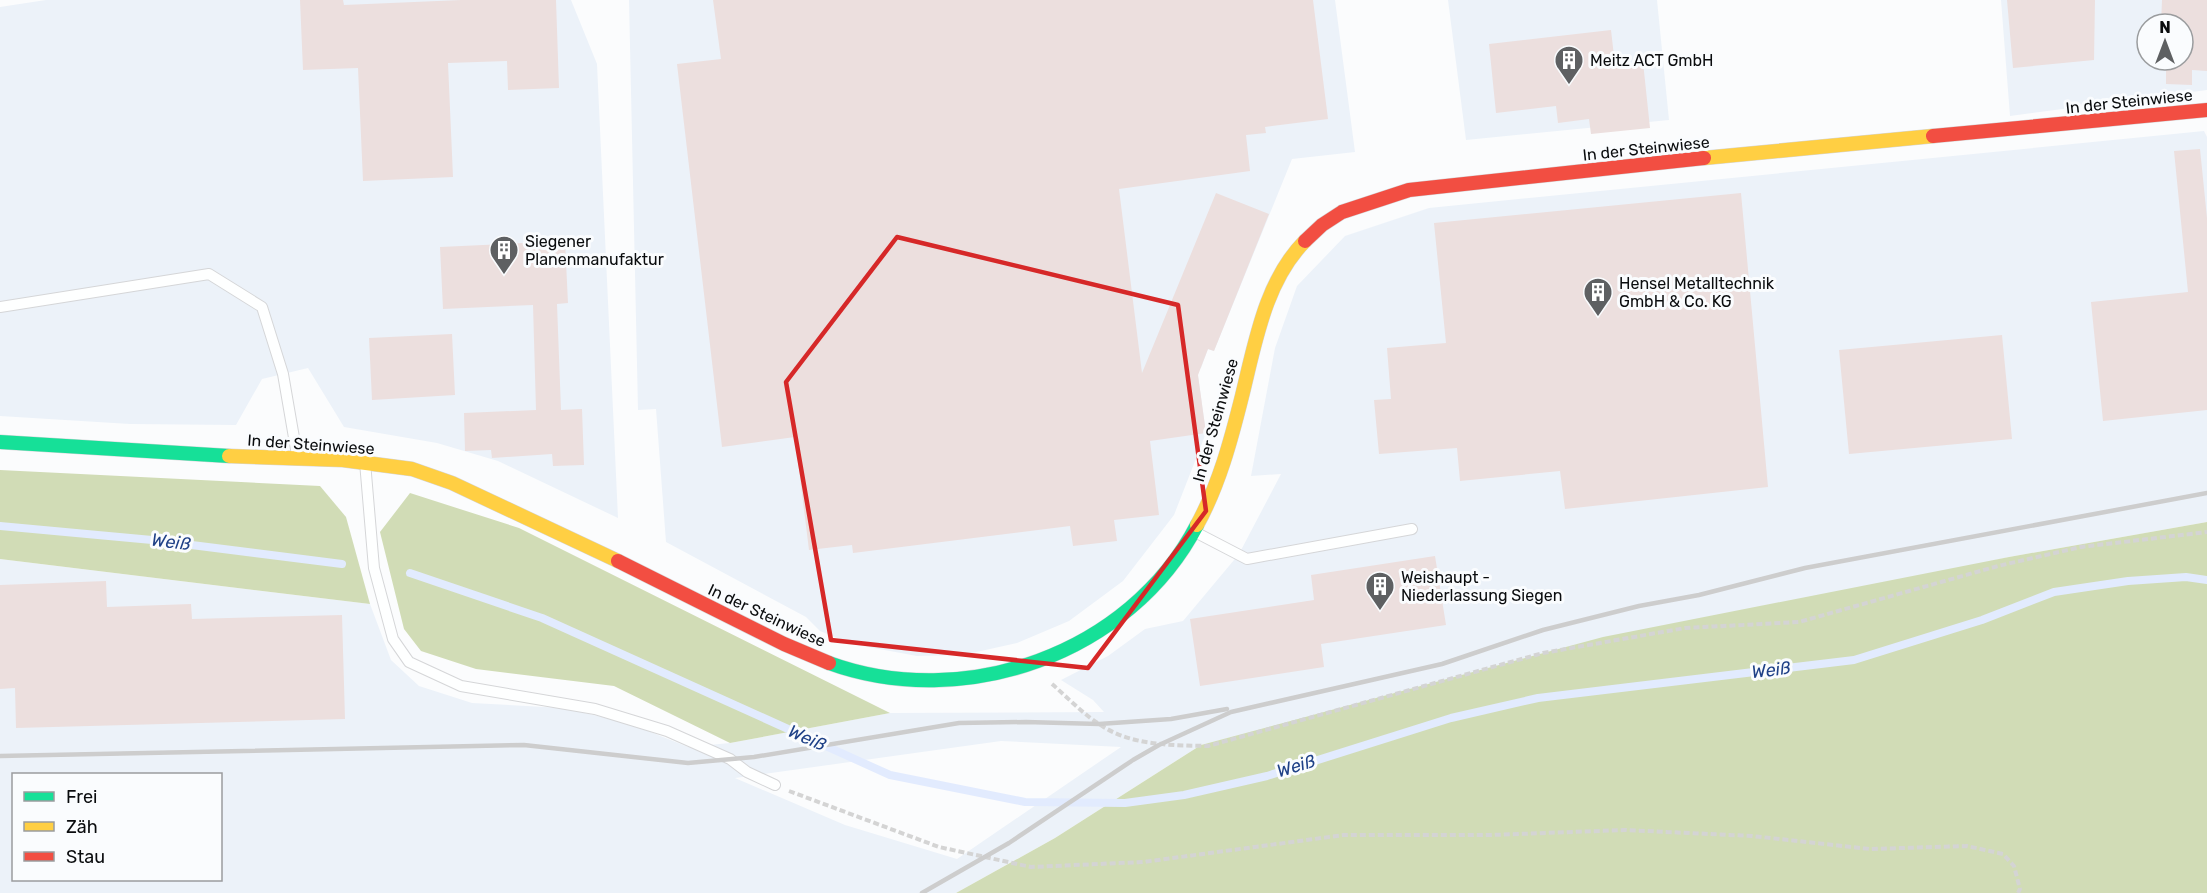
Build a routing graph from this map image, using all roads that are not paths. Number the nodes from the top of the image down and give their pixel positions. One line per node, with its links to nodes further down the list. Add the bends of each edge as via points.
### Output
1 (2207, 110): 7 (street, In der Steinwiese, via 1409,190 1361,203 1322,225 1289,260 1266,303 1219,476)
2 (0, 308): 4 (lane, via 209,274 262,307 284,374)
3 (0, 442): 4 (street, In der Steinwiese, via 116,452)
4 (298, 459): 5 (street, In der Steinwiese)
5 (365, 462): 7 (street, In der Steinwiese, via 429,474 587,545 795,650 858,672 923,681 977,679 1031,666 1070,649 1122,616 1170,568); 8 (lane, via 374,568 393,639 409,662 461,686 595,709 667,731 730,759)
6 (1413, 529): 7 (lane, via 1247,560)
7 (1194, 531)
8 (775, 785)

